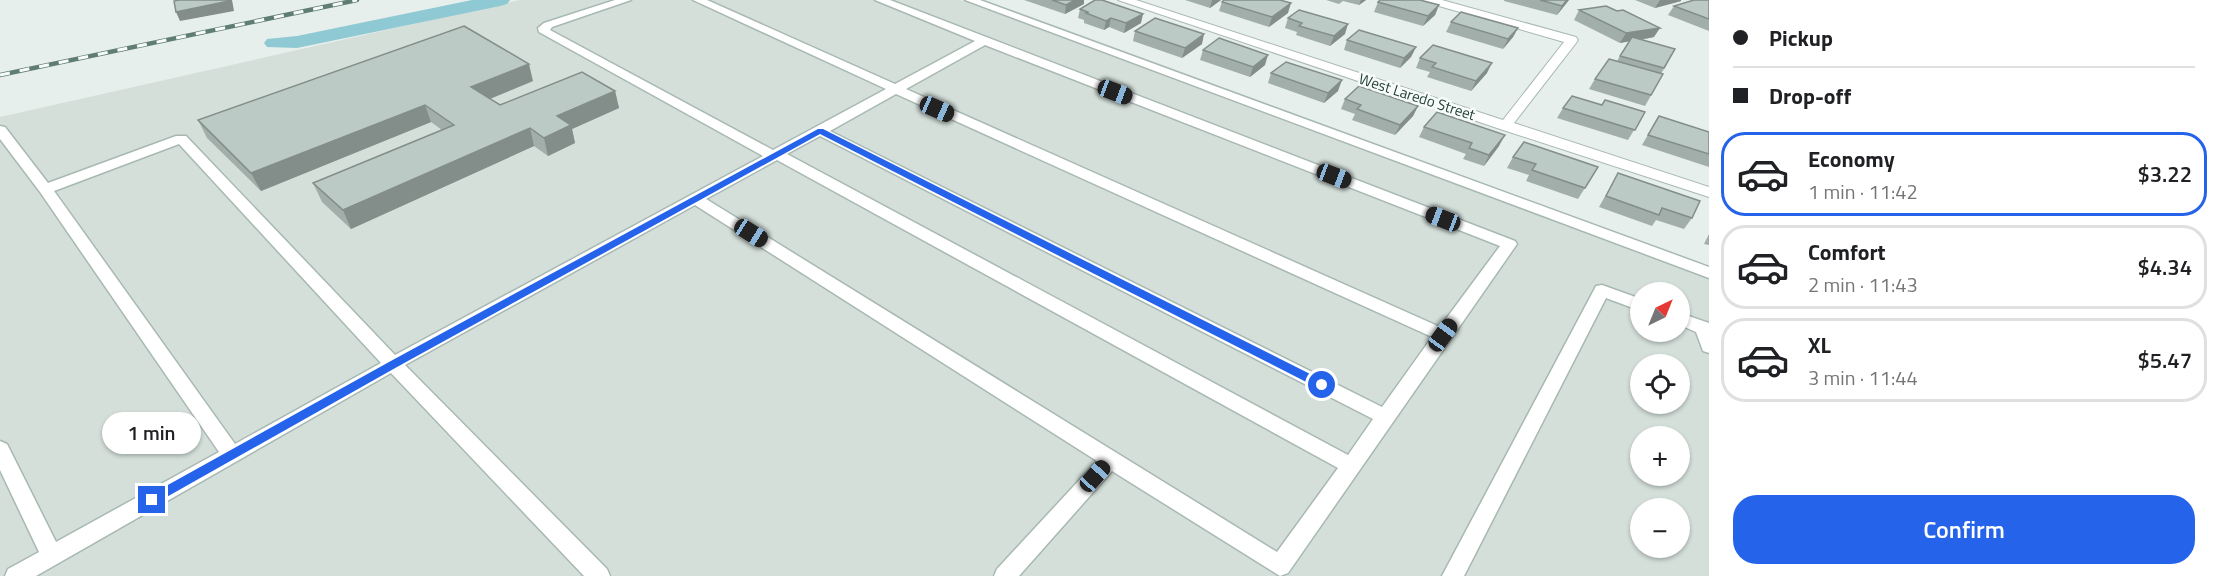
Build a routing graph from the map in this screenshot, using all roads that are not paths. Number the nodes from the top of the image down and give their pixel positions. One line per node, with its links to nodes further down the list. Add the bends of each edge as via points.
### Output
1 (626, 0): 12 (lane, via 549,25 545,32)
2 (698, 0): 8 (lane)
3 (880, 0): 7 (lane)
4 (970, 0): 16 (lane)
5 (1124, 0): 9 (street, West Laredo Street)
6 (1429, 0): 9 (street, via 1572,40)
7 (983, 41): 8 (lane); 19 (lane, via 1509,244)
8 (895, 90): 11 (lane); 19 (lane)
9 (1505, 126): 14 (street, West Laredo Street)
10 (0, 130): 13 (lane)
11 (820, 130): 12 (lane); 22 (lane)
12 (775, 155): 15 (lane); 26 (lane)
13 (45, 189): 21 (lane, via 181,139); 24 (lane)
14 (1709, 192)
15 (696, 199): 21 (lane); 25 (lane)
16 (1709, 273)
17 (1630, 301): 32 (lane, via 1602,290)
18 (1690, 323): 20 (lane, via 1704,328)
19 (1443, 335): 22 (lane)
20 (1709, 347)
21 (393, 364): 24 (lane); 30 (lane)
22 (1385, 417): 26 (lane)
23 (0, 449): 27 (lane)
24 (232, 455): 27 (lane)
25 (1111, 459): 28 (lane); 31 (lane)
26 (1351, 465): 28 (lane)
27 (52, 556): 29 (lane)
28 (1276, 571)
29 (16, 576)
30 (599, 576)
31 (1005, 576)
32 (1453, 576)

